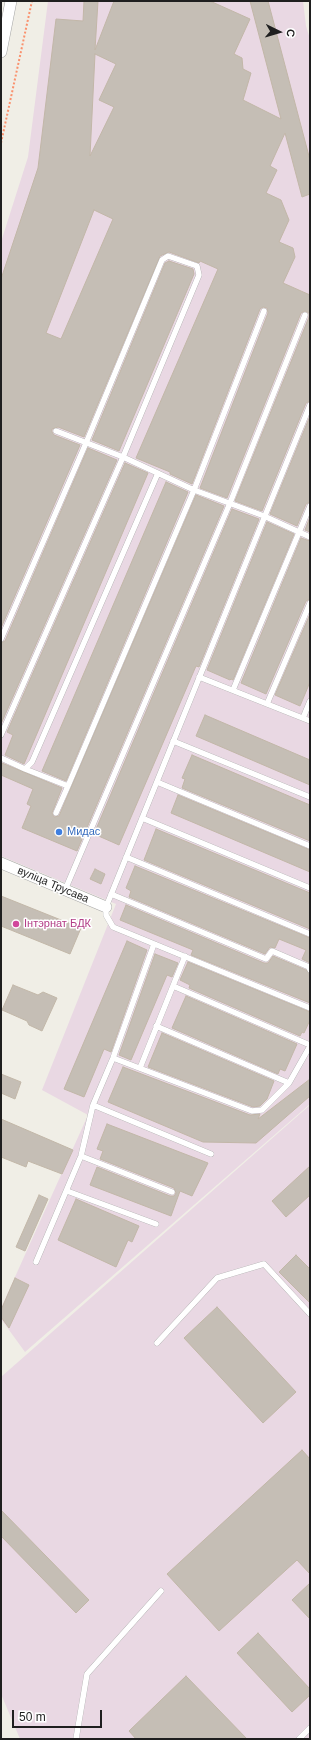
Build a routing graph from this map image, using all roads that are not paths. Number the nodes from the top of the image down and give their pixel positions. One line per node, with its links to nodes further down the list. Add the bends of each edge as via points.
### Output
1 (11, 1): 2 (street)
2 (1, 52)
3 (264, 310): 10 (lane)
4 (305, 315): 11 (lane)
5 (310, 405): 13 (lane)
6 (56, 431): 7 (lane)
7 (86, 443): 8 (lane); 8 (lane, via 162,260 168,256 174,257 197,266 199,275); 17 (lane)
8 (123, 457): 9 (lane); 24 (lane)
9 (158, 473): 10 (lane); 27 (lane, via 32,762)
10 (194, 490): 11 (lane); 29 (lane)
11 (230, 503): 13 (lane); 37 (lane)
12 (310, 506): 14 (lane)
13 (264, 516): 14 (lane); 18 (lane)
14 (298, 532): 15 (lane); 19 (lane)
15 (310, 537)
16 (310, 603): 21 (lane)
17 (1, 639)
18 (199, 677): 19 (lane); 25 (lane)
19 (233, 690): 21 (lane)
20 (310, 701): 22 (lane)
21 (267, 704): 22 (lane)
22 (303, 718): 23 (lane)
23 (310, 721)
24 (1, 735)
25 (173, 741): 28 (lane); 30 (lane)
26 (1, 758): 27 (lane)
27 (26, 769): 29 (lane)
28 (157, 782): 32 (lane); 33 (lane)
29 (68, 786): 31 (lane)
30 (310, 797)
31 (56, 813)
32 (142, 818): 34 (lane); 36 (lane)
33 (310, 846)
34 (126, 857): 38 (lane); 40 (lane)
35 (1, 864): 37 (street, вуліца Трусава)
36 (310, 888)
37 (65, 890): 39 (street, вуліца Трусава)
38 (111, 894): 39 (lane); 43 (lane, via 266,959 272,951 309,967)
39 (106, 907): 41 (lane, via 106,915 113,927)
40 (310, 934)
41 (154, 944): 42 (lane); 48 (lane)
42 (185, 956): 44 (lane); 45 (lane)
43 (310, 970)
44 (173, 986): 46 (lane); 47 (lane)
45 (310, 1008)
46 (156, 1026): 49 (lane); 50 (lane)
47 (310, 1045): 50 (lane)
48 (113, 1058): 49 (lane); 51 (lane)
49 (140, 1068): 50 (lane, via 252,1111 262,1110)
50 (289, 1083)
51 (93, 1105): 52 (lane); 53 (lane)
52 (211, 1154)
53 (81, 1156): 54 (lane); 55 (lane)
54 (67, 1191): 56 (lane); 57 (lane)
55 (172, 1192)
56 (156, 1224)
57 (36, 1262)
58 (310, 1314): 59 (lane, via 264,1264 217,1278)
59 (157, 1343)
60 (161, 1591): 62 (lane, via 87,1674)
61 (310, 1728): 63 (lane)
62 (76, 1739)
63 (299, 1739)

